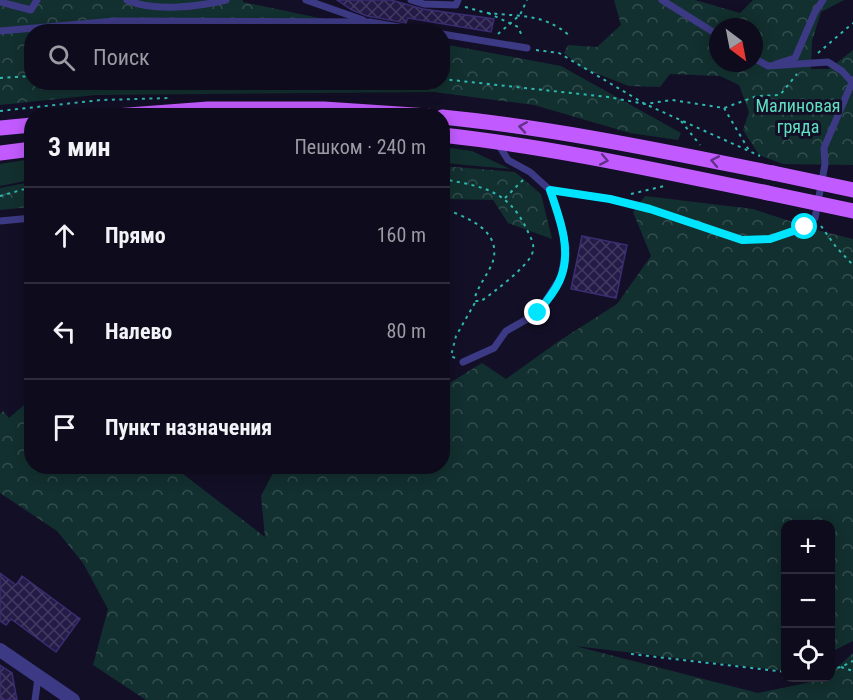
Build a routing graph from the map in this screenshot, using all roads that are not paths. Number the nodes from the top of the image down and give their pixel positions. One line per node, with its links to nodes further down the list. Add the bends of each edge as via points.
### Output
1 (38, 0): 8 (lane, via 31,10)
2 (126, 0): 3 (lane, via 169,7)
3 (226, 0)
4 (306, 0): 11 (lane)
5 (411, 0): 9 (lane)
6 (662, 0): 15 (lane)
7 (823, 0): 20 (lane, via 795,58)
8 (0, 2)
9 (435, 2): 10 (lane)
10 (457, 3)
11 (370, 22): 12 (lane); 13 (lane)
12 (80, 24)
13 (381, 24)
14 (24, 29): 16 (lane)
15 (709, 29)
16 (0, 31)
17 (450, 35): 18 (lane)
18 (527, 48)
19 (763, 63): 20 (lane)
20 (768, 66): 21 (lane, via 828,62)
21 (852, 81): 29 (lane, via 824,148 825,164 815,218 794,232 770,239 742,240 650,209)
22 (450, 118): 30 (main road, one-way to 22, bridge, via 595,137)
23 (24, 126): 24 (main road)
24 (0, 128)
25 (450, 136): 26 (main road)
26 (496, 141): 29 (lane, via 508,160 530,172); 31 (main road, one-way to 31, bridge)
27 (24, 150): 28 (main road)
28 (0, 153)
29 (550, 190): 34 (lane, via 566,248 561,277 538,313 507,331 494,348)
30 (853, 190)
31 (853, 212)
32 (24, 219): 33 (lane)
33 (0, 221)
34 (463, 362)
35 (0, 650): 36 (street)
36 (38, 678): 37 (lane); 38 (street)
37 (35, 700)
38 (73, 700)

